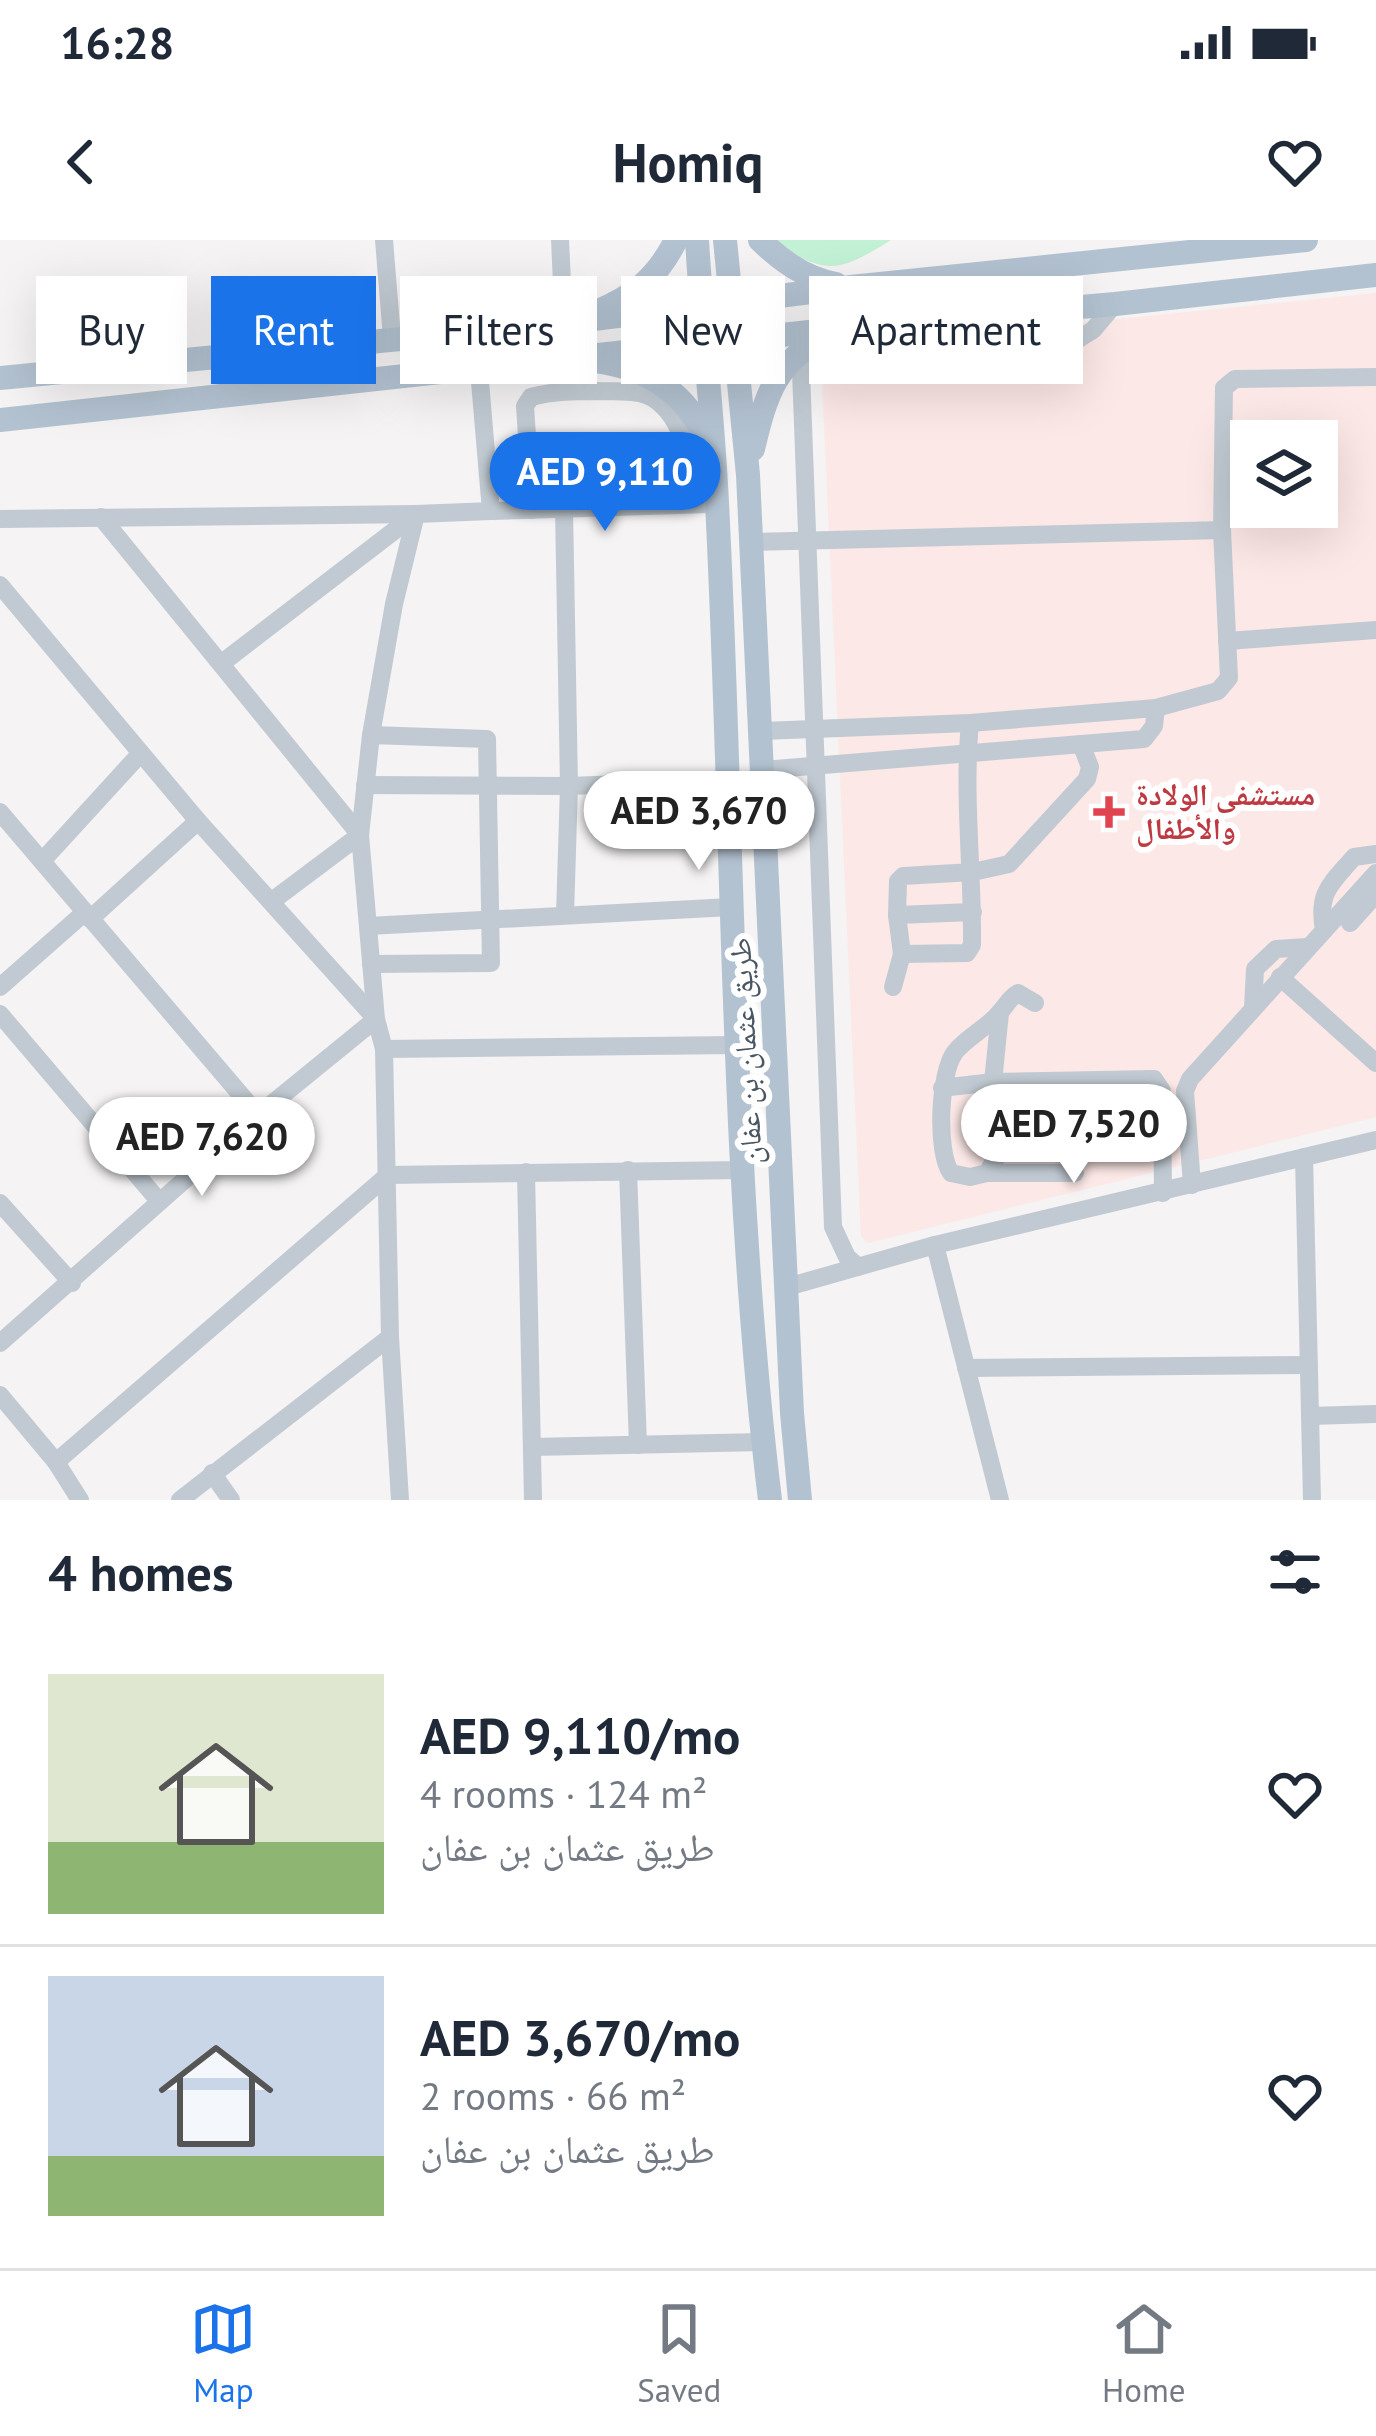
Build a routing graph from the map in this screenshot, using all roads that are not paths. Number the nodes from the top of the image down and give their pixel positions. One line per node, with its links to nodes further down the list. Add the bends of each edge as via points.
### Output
1 (383, 240): 20 (street)
2 (560, 240): 10 (street)
3 (676, 240): 17 (main road, via 637,293)
4 (697, 240): 11 (main road, طريق عثمان بن عفان)
5 (725, 240): 12 (main road, طريق عثمان بن عفان)
6 (760, 240): 13 (main road)
7 (1306, 240): 8 (main road)
8 (1114, 250): 14 (main road)
9 (1376, 275): 15 (main road)
10 (562, 276)
11 (699, 276)
12 (728, 276)
13 (811, 276)
14 (928, 276)
15 (1114, 304): 16 (main road); 18 (street)
16 (1083, 307)
17 (597, 311)
18 (1083, 336)
19 (400, 337): 20 (main road)
20 (392, 338): 26 (main road)
21 (809, 345): 22 (main road)
22 (806, 346): 32 (main road, via 777,375); 41 (street)
23 (597, 362): 31 (main road, via 659,381 688,404)
24 (1376, 377): 40 (street, via 1235,379 1224,388)
25 (400, 378): 30 (main road)
26 (0, 379)
27 (480, 384): 36 (street)
28 (708, 384): 31 (main road, طريق عثمان بن عفان)
29 (740, 384): 32 (main road, طريق عثمان بن عفان)
30 (0, 420)
31 (714, 459): 33 (main road, طريق عثمان بن عفان)
32 (748, 475): 42 (main road, طريق عثمان بن عفان)
33 (708, 504): 34 (street); 35 (street, via 662,406 642,393 557,391 525,406); 59 (main road, طريق عثمان بن عفان)
34 (564, 508): 35 (street); 62 (street)
35 (532, 510): 36 (street)
36 (491, 512): 37 (street)
37 (416, 514): 38 (street); 46 (street); 52 (street)
38 (101, 517): 39 (street); 46 (street)
39 (0, 519)
40 (1222, 530): 41 (street); 45 (street)
41 (806, 540): 42 (street); 51 (street)
42 (751, 542): 50 (main road, طريق عثمان بن عفان)
43 (0, 585): 54 (street)
44 (1376, 630): 45 (street)
45 (1227, 641): 47 (street, via 1223,688)
46 (222, 663): 65 (street)
47 (1156, 708): 48 (street); 53 (street, via 1144,739)
48 (970, 723): 49 (street); 55 (street)
49 (899, 727): 51 (street); 56 (street)
50 (760, 731): 51 (street); 58 (main road, طريق عثمان بن عفان)
51 (814, 731): 57 (street)
52 (371, 735): 60 (street); 61 (street, via 487,740)
53 (1081, 744): 55 (street); 68 (street, via 1087,779 1009,865)
54 (140, 754): 64 (street); 67 (street)
55 (967, 754): 56 (street); 68 (street)
56 (904, 758): 57 (street)
57 (815, 764): 58 (street); 113 (street, via 833,1227)
58 (762, 770): 115 (main road, طريق عثمان بن عفان)
59 (724, 781): 62 (street); 72 (main road, طريق عثمان بن عفان)
60 (364, 784): 61 (street); 65 (street)
61 (489, 786): 62 (street); 77 (street)
62 (569, 786): 74 (street)
63 (0, 812): 67 (street)
64 (198, 821): 71 (street); 76 (street)
65 (360, 835): 71 (street); 79 (street)
66 (1376, 854): 80 (street, via 1354,857 1326,889 1319,905)
67 (44, 859): 76 (street)
68 (974, 872): 73 (street); 75 (street, via 904,876)
69 (1376, 873): 80 (street)
70 (1376, 894): 78 (street)
71 (272, 901): 91 (street)
72 (731, 907): 74 (street); 92 (main road, طريق عثمان بن عفان)
73 (973, 912): 75 (street); 82 (street, via 967,953)
74 (565, 915): 77 (street)
75 (896, 915): 82 (street)
76 (87, 916): 85 (street); 99 (street)
77 (492, 919): 79 (street); 83 (street, via 491,962)
78 (1350, 923)
79 (368, 926): 83 (street)
80 (1324, 930): 81 (street)
81 (1307, 947): 84 (street); 88 (street, via 1276,949 1255,969)
82 (902, 954): 86 (street)
83 (371, 964): 91 (street)
84 (1280, 977): 88 (street); 94 (street)
85 (0, 987)
86 (893, 987)
87 (1036, 1003): 89 (street, via 1018,993)
88 (1253, 1008): 98 (street)
89 (1000, 1013): 95 (street); 96 (street, via 953,1054)
90 (0, 1014): 110 (street)
91 (376, 1019): 93 (street); 99 (street)
92 (736, 1045): 93 (street); 102 (main road, طريق عثمان بن عفان)
93 (384, 1049): 107 (street)
94 (1376, 1063)
95 (993, 1082): 96 (street); 97 (street, via 1142,1076); 105 (street, via 996,1158)
96 (942, 1088): 105 (street, via 943,1163 951,1173)
97 (1162, 1091): 98 (street); 109 (street)
98 (1185, 1091): 108 (street)
99 (258, 1114): 110 (street)
100 (1376, 1141): 101 (street)
101 (1304, 1156): 108 (street); 118 (street)
102 (743, 1170): 103 (street); 125 (main road, طريق عثمان بن عفان)
103 (628, 1171): 104 (street); 124 (street)
104 (526, 1172): 107 (street); 126 (street)
105 (987, 1173): 106 (street)
106 (1075, 1173)
107 (388, 1175): 116 (street); 127 (street)
108 (1192, 1185): 109 (street)
109 (1163, 1193): 112 (street)
110 (159, 1201): 114 (street)
111 (0, 1203): 114 (street)
112 (934, 1245): 113 (street); 119 (street)
113 (858, 1267): 115 (street)
114 (72, 1283): 117 (street)
115 (787, 1287): 123 (main road, طريق عثمان بن عفان)
116 (390, 1337): 128 (street); 132 (street)
117 (0, 1343)
118 (1308, 1365): 119 (street); 122 (street)
119 (966, 1368): 138 (street)
120 (0, 1395): 127 (street)
121 (1376, 1414): 122 (street)
122 (1310, 1416): 139 (street)
123 (793, 1429): 136 (main road, طريق عثمان بن عفان); 137 (main road)
124 (638, 1445): 125 (street); 126 (street)
125 (764, 1445): 134 (main road); 135 (main road, طريق عثمان بن عفان)
126 (532, 1447): 133 (street)
127 (56, 1462): 129 (street)
128 (212, 1473): 130 (street); 131 (street)
129 (80, 1500)
130 (180, 1500)
131 (231, 1500)
132 (400, 1500)
133 (533, 1500)
134 (759, 1500)
135 (770, 1500)
136 (800, 1500)
137 (815, 1500)
138 (1000, 1500)
139 (1312, 1500)

